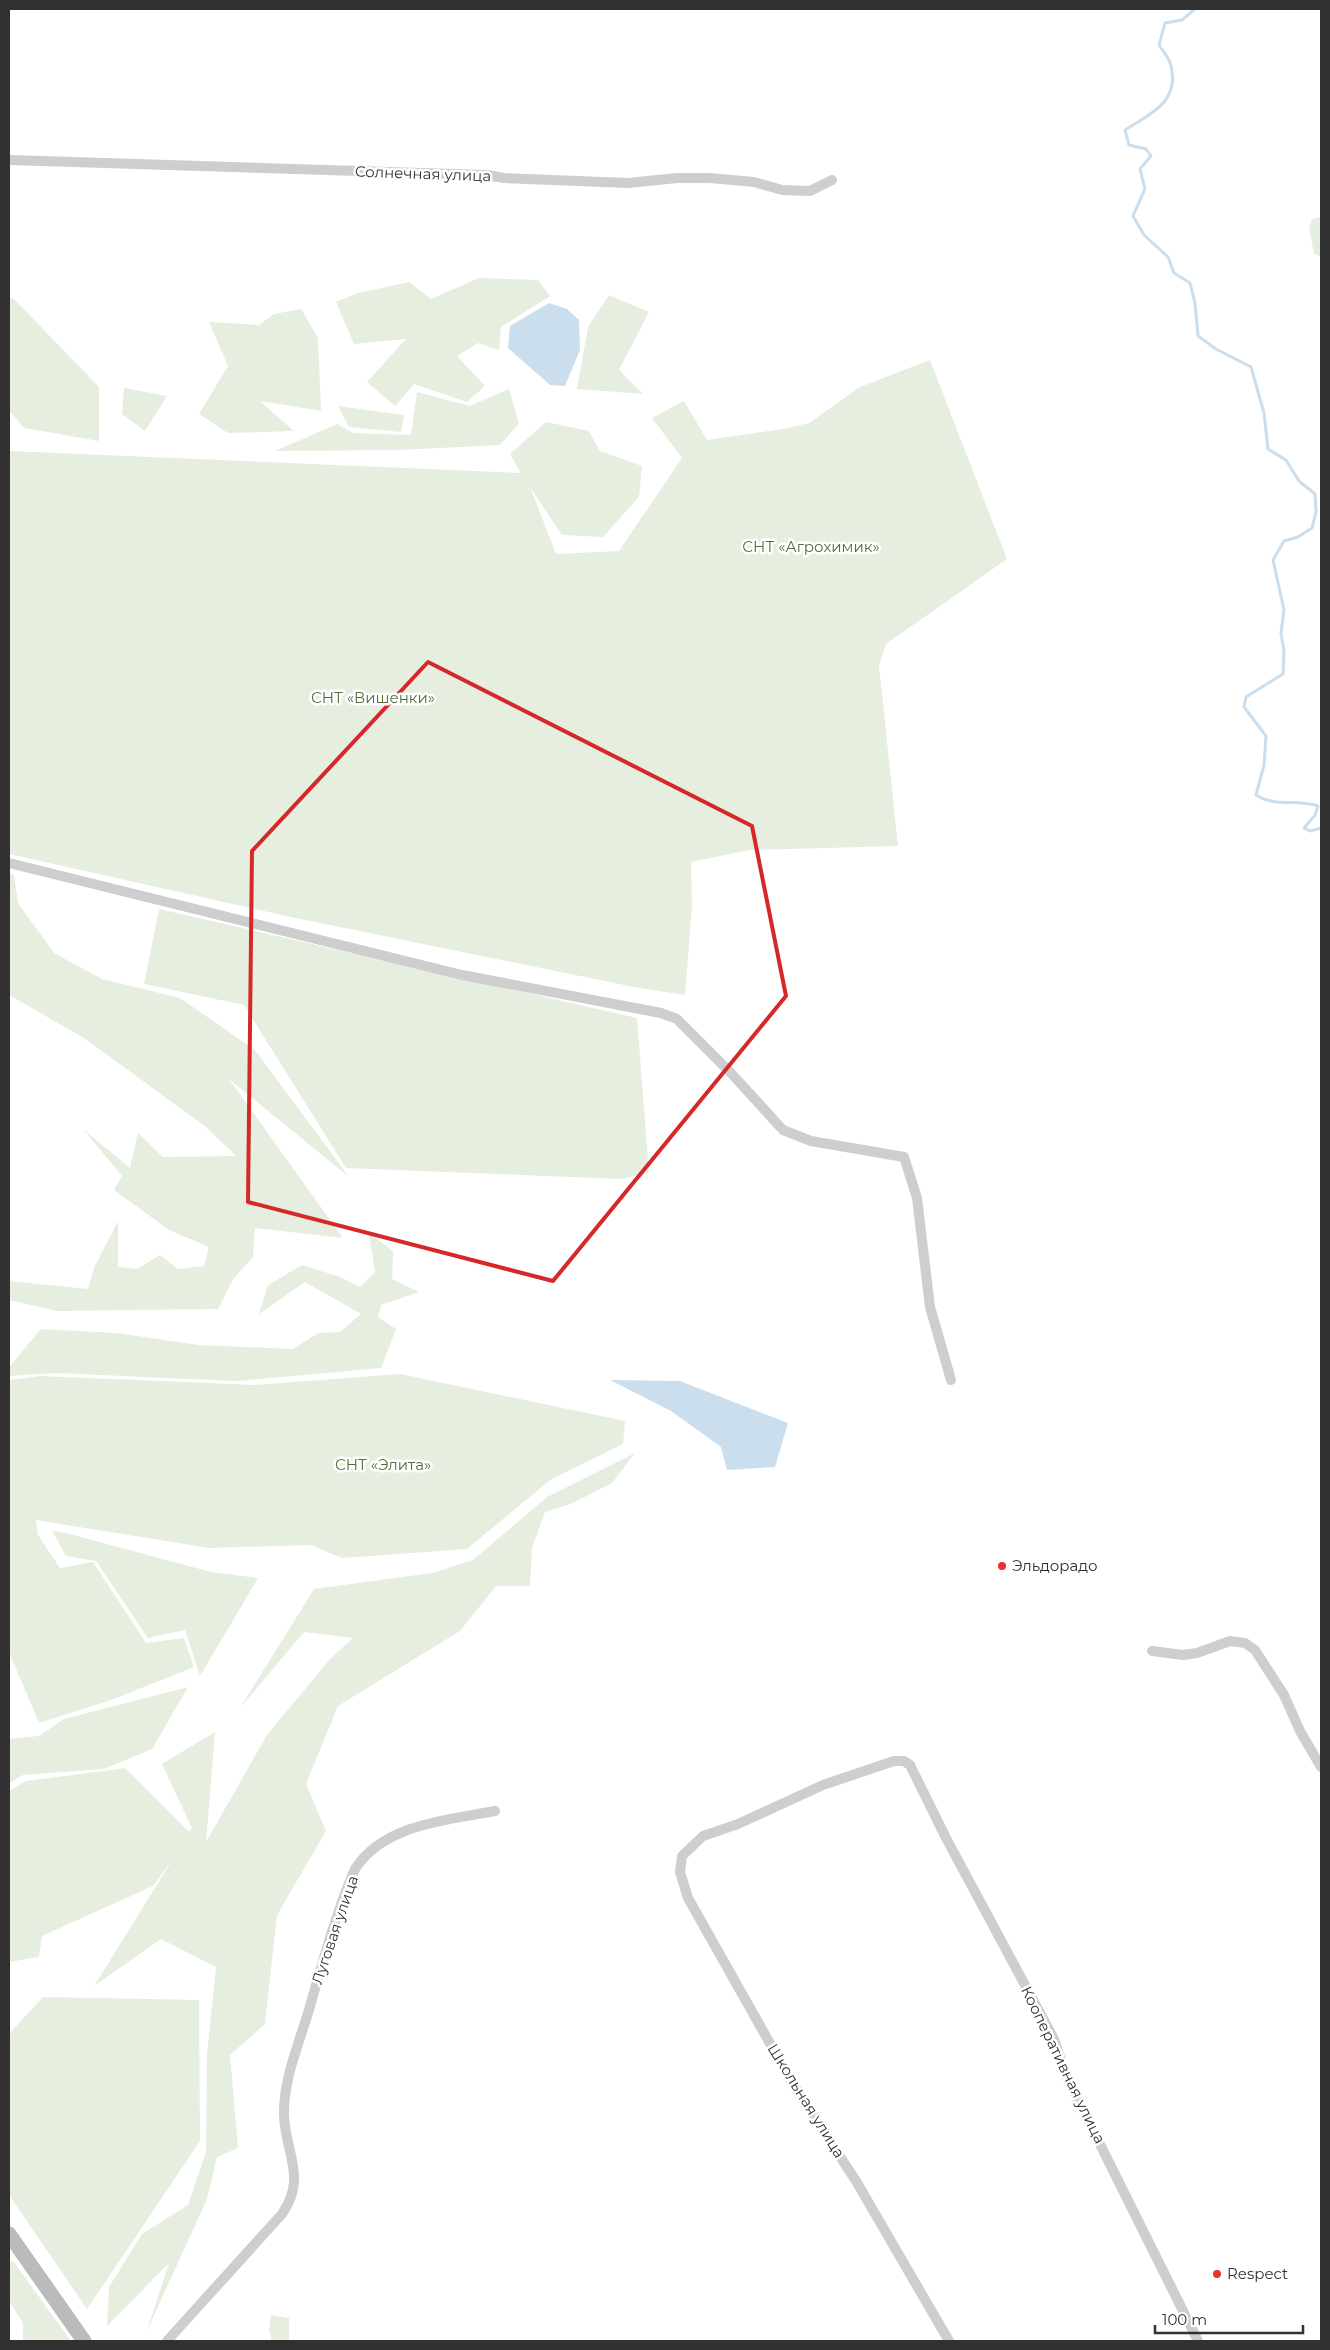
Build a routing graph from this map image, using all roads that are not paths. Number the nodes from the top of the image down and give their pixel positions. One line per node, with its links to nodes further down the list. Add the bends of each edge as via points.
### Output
1 (9, 160): 2 (street, Солнечная улица, via 487,175 576,182 628,183 710,178 754,182 782,190 810,191)
2 (832, 180)
3 (9, 863): 4 (street, via 453,973 641,1007 677,1020 783,1130 811,1141 904,1157 917,1198 930,1307)
4 (951, 1380)
5 (1152, 1651): 6 (street, via 1183,1655 1230,1641 1245,1643 1255,1650 1284,1695)
6 (1321, 1767)
7 (495, 1811): 11 (street, Луговая улица, via 412,1829 376,1846 361,1860 348,1888 287,2082 286,2133 295,2175 293,2195 282,2214)
8 (682, 1856): 12 (street, Школьная улица, via 680,1872 688,1898 794,2086 856,2181); 13 (street, Кооперативная улица, via 703,1836 738,1824 823,1785 894,1761 910,1765 1054,2039 1066,2076)
9 (9, 2234): 10 (main road)
10 (84, 2341)
11 (168, 2341)
12 (949, 2341)
13 (1198, 2341)

